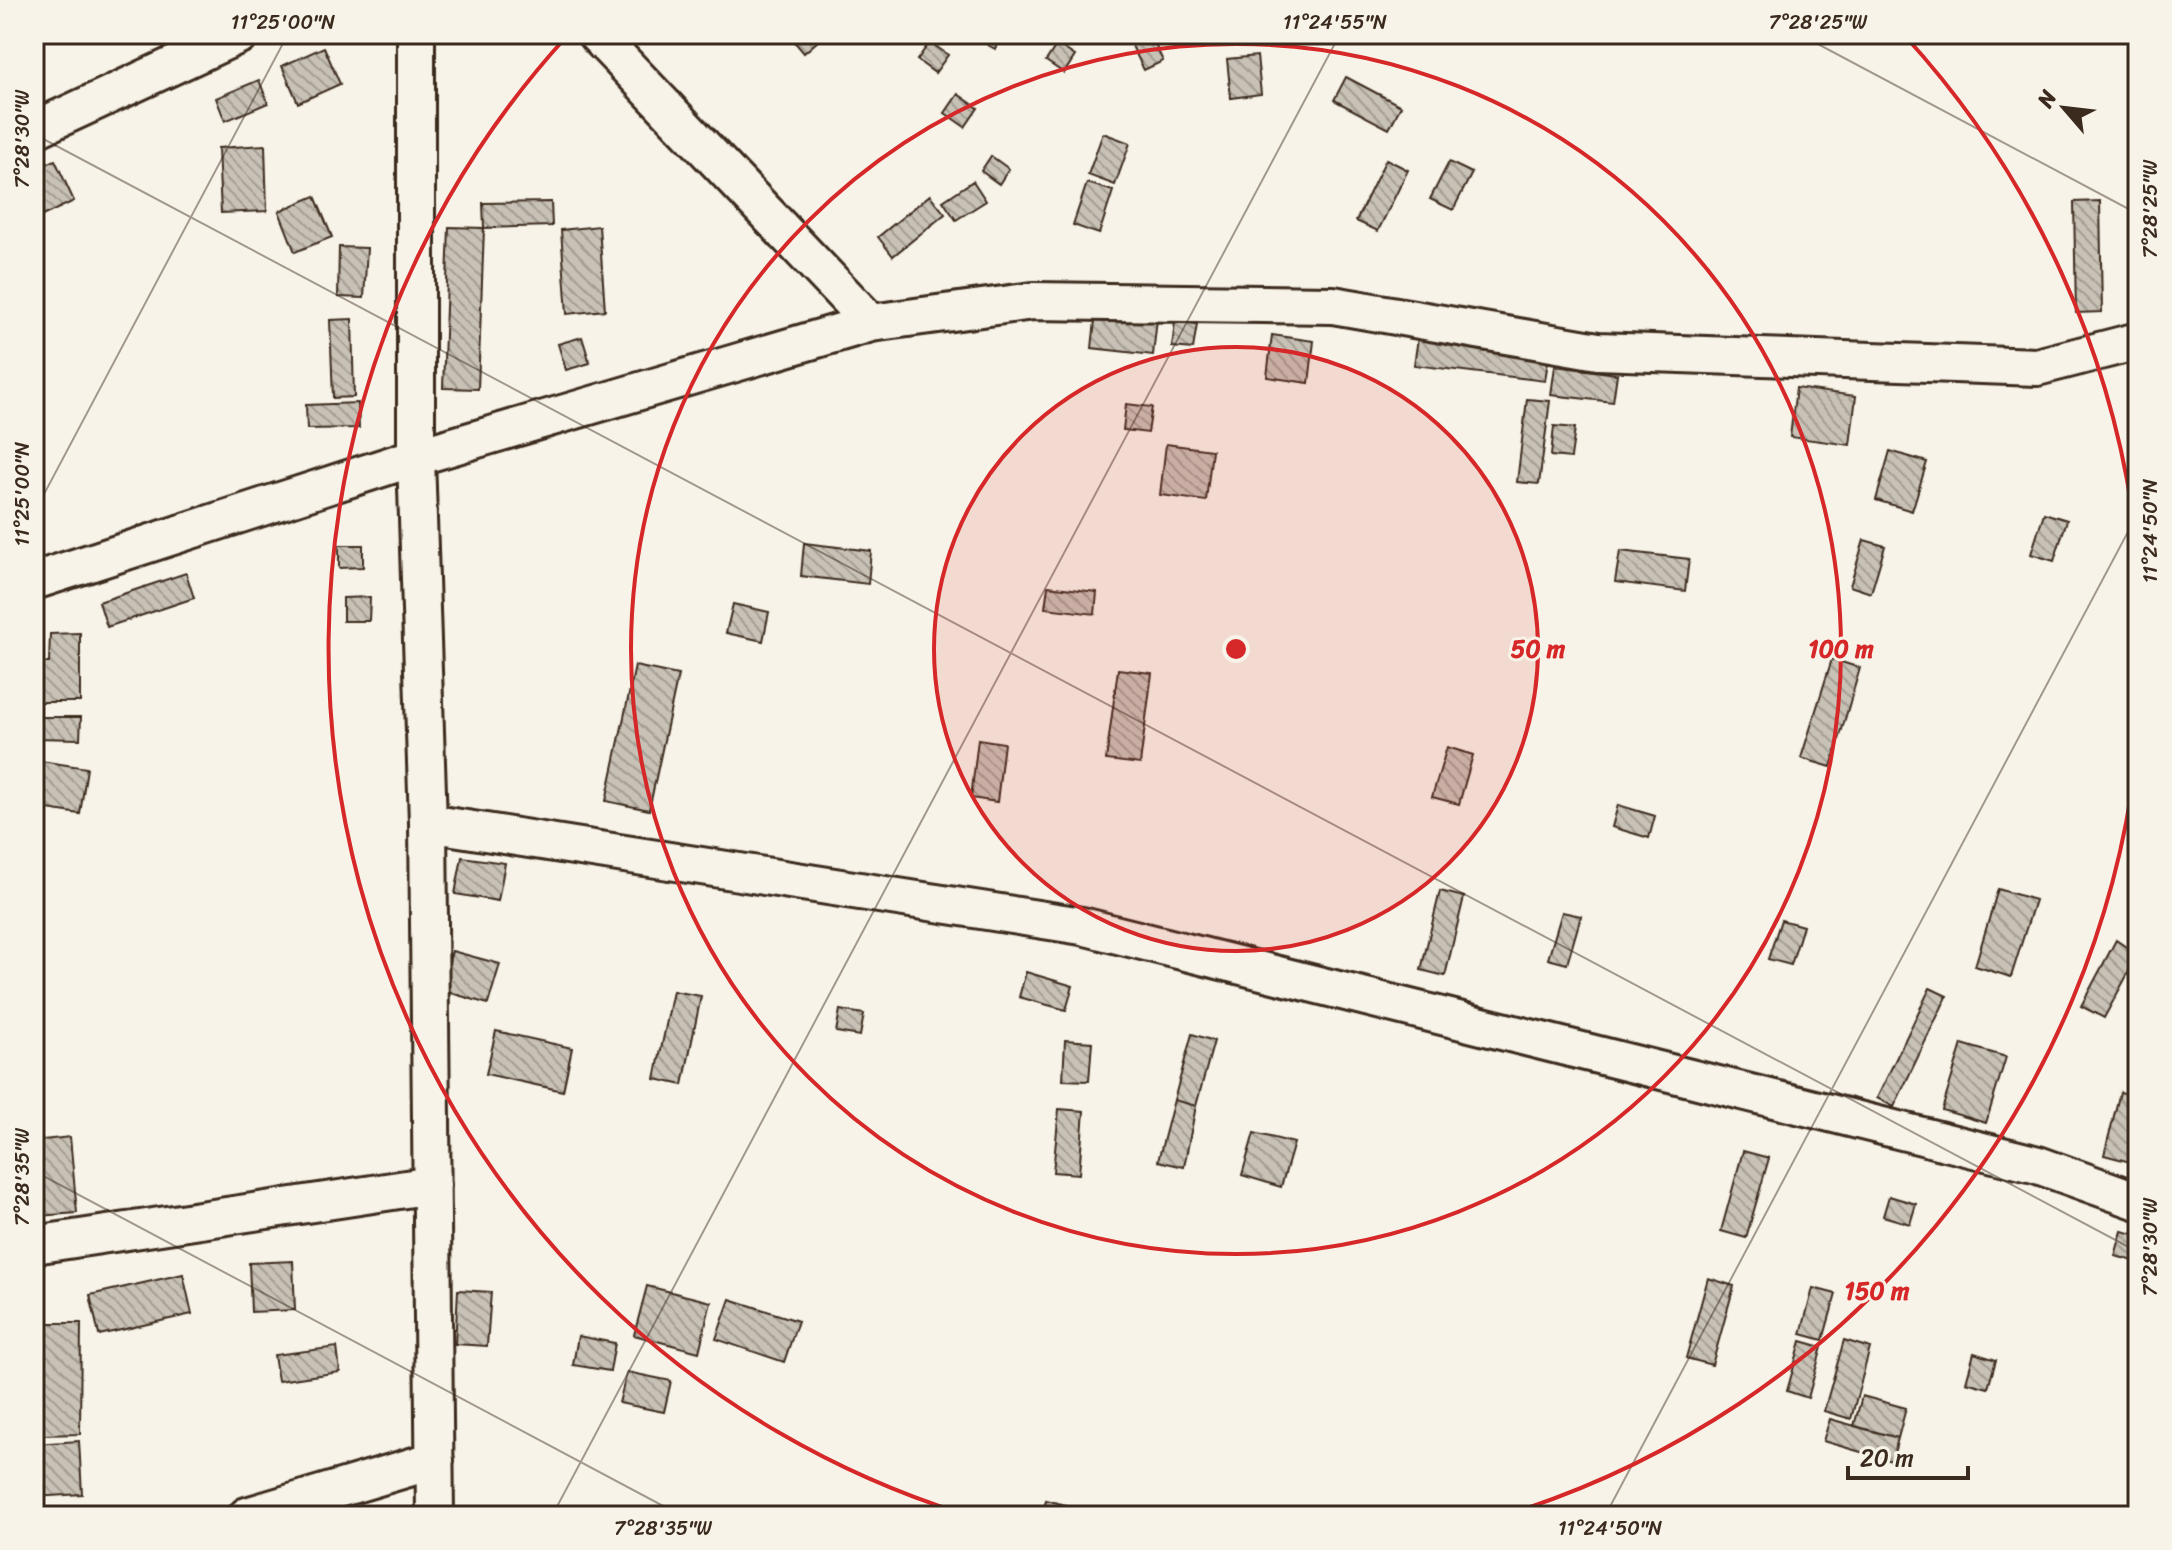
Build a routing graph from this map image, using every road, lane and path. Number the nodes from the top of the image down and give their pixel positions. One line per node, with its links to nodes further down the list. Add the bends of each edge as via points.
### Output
1 (241, 34): 4 (street)
2 (416, 34): 7 (street)
3 (596, 34): 5 (street)
4 (34, 130)
5 (871, 323): 6 (street, via 1033,301 1333,305 1598,351 2037,367); 7 (street)
6 (2138, 341)
7 (416, 457): 8 (street); 9 (street)
8 (34, 581)
9 (428, 823): 10 (street); 11 (street, via 1082,926 2038,1165)
10 (432, 1185): 12 (street); 13 (street)
11 (2138, 1201)
12 (34, 1245)
13 (435, 1460): 14 (street); 15 (street)
14 (247, 1516)
15 (435, 1516)

